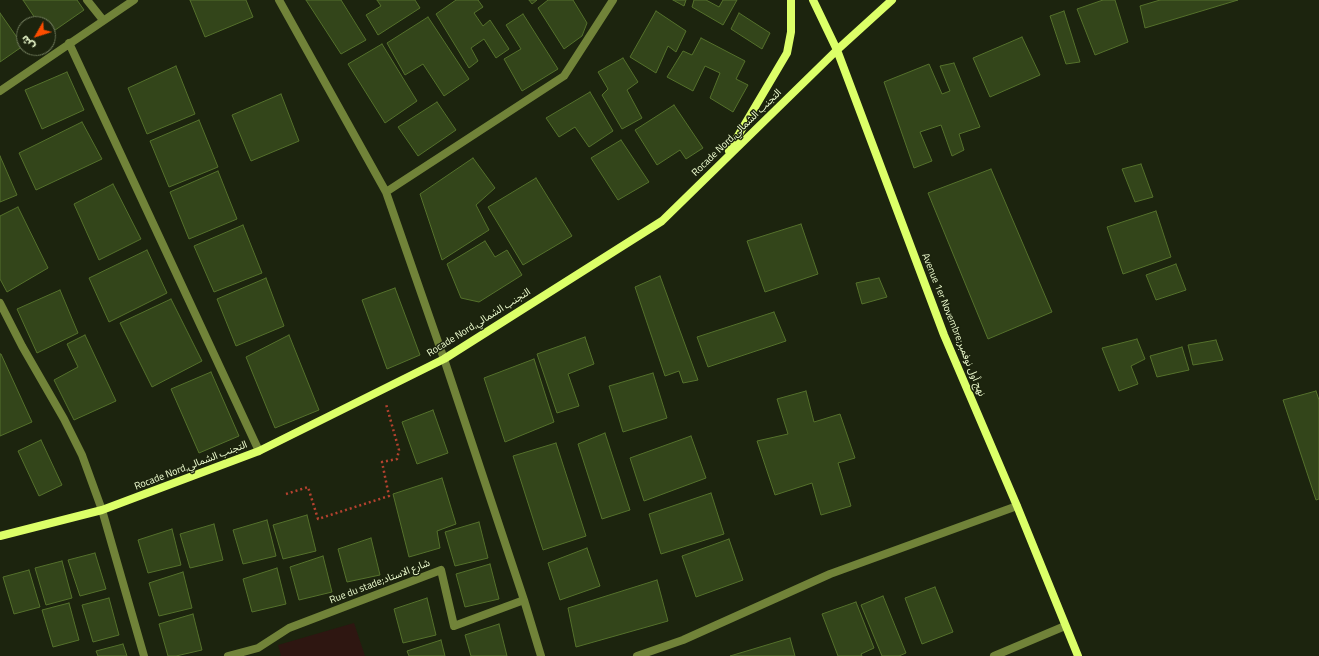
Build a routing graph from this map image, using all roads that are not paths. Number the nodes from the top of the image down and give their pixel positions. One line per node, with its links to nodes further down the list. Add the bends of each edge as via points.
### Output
1 (87, 0): 8 (street)
2 (134, 0): 8 (street)
3 (279, 0): 13 (street)
4 (612, 0): 13 (street, via 564,76)
5 (791, 0): 12 (main road, via 791,32 787,53)
6 (813, 0): 10 (main road, Avenue 1er Novembre;نهج أول نوفمبر)
7 (892, 0): 10 (main road, Rocade Nord,التجنب الشمالي)
8 (103, 20): 9 (street)
9 (69, 43): 11 (street); 16 (street)
10 (837, 50): 12 (main road, Rocade Nord,التجنب الشمالي); 17 (main road, Avenue 1er Novembre;نهج أول نوفمبر, via 944,335)
11 (0, 90)
12 (724, 160): 15 (main road, Rocade Nord,التجنب الشمالي, via 662,220)
13 (386, 192): 15 (street)
14 (0, 303): 18 (street, via 82,455)
15 (444, 359): 16 (main road, Rocade Nord,التجنب الشمالي); 20 (street)
16 (259, 451): 18 (main road, Rocade Nord,التجنب الشمالي)
17 (1017, 506): 21 (main road, Avenue 1er Novembre;نهج أول نوفمبر); 25 (street, via 830,574 683,640)
18 (102, 510): 19 (main road, Rocade Nord,التجنب الشمالي); 22 (street)
19 (0, 536)
20 (524, 600): 23 (street, Rue du stade;شارع الاستاد, via 454,626 441,570 289,628 258,648); 24 (street)
21 (1065, 626): 26 (street); 27 (main road, Avenue 1er Novembre;نهج أول نوفمبر)
22 (144, 656)
23 (228, 656)
24 (541, 656)
25 (637, 656)
26 (994, 656)
27 (1078, 656)

